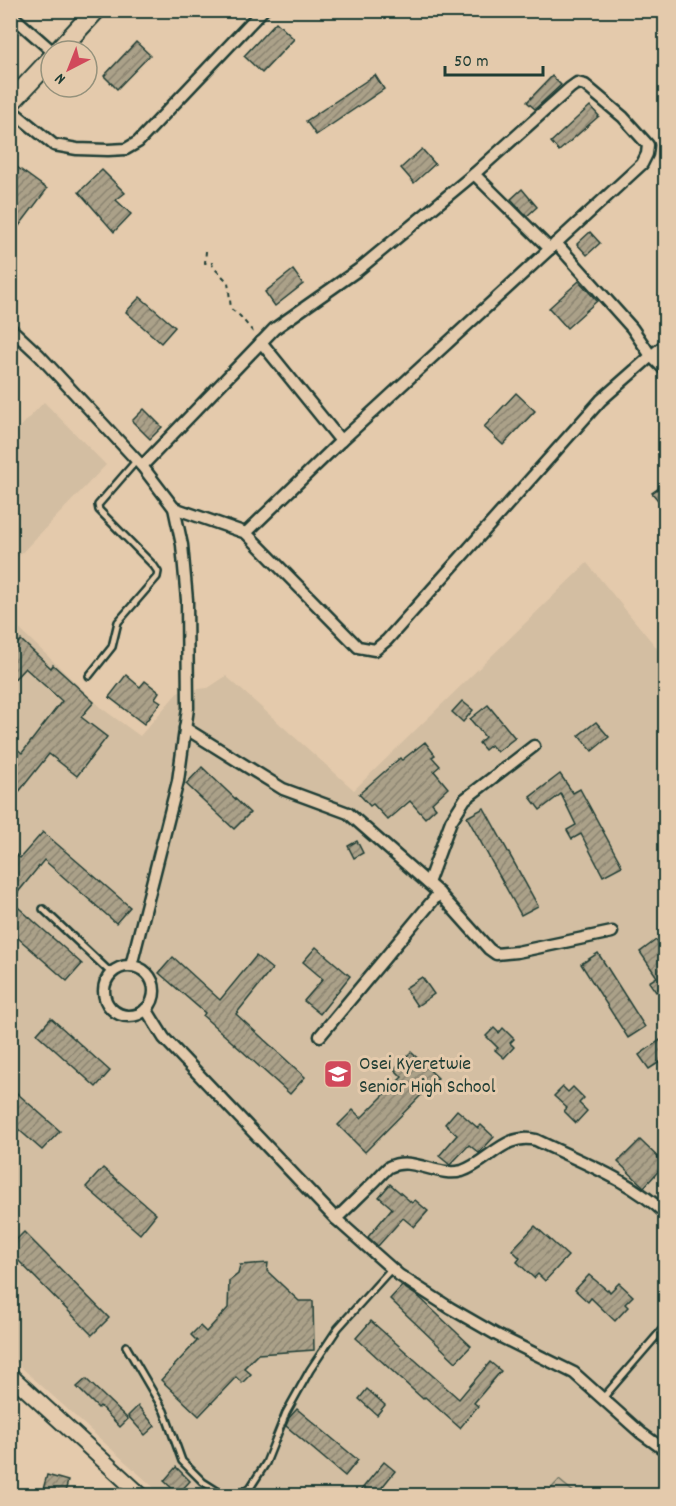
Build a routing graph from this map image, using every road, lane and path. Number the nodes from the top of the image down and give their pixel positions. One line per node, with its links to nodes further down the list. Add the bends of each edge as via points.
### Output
1 (96, 10): 4 (main road)
2 (263, 10): 8 (street, via 138,142 126,149 54,145)
3 (10, 14): 5 (street)
4 (69, 39)
5 (39, 40)
6 (39, 72): 7 (main road)
7 (10, 103)
8 (10, 109)
9 (474, 174): 10 (street); 10 (street, via 577,83 585,85 623,117 648,145 642,164); 13 (street, via 358,270)
10 (553, 246): 15 (street, via 632,328); 17 (street)
11 (206, 251): 13 (path, via 205,263 212,263 228,282 231,309)
12 (10, 328): 18 (street)
13 (259, 340): 17 (street); 18 (street)
14 (666, 344): 15 (street)
15 (651, 356): 16 (street); 20 (street, via 601,400 375,650 358,647)
16 (666, 371)
17 (341, 441): 20 (street)
18 (140, 463): 19 (street); 21 (lane, via 98,505 154,566 157,577 118,622 112,647)
19 (174, 508): 20 (street); 22 (street, via 187,600)
20 (246, 532)
21 (89, 675)
22 (186, 728): 24 (street, via 284,789 348,813); 28 (street, via 178,781)
23 (534, 747): 24 (street, via 465,799 451,821)
24 (428, 882): 25 (street)
25 (439, 893): 27 (street, via 496,954); 31 (street)
26 (43, 909): 29 (lane)
27 (612, 932)
28 (131, 966): 29 (street); 30 (street, via 144,972 152,983 153,997)
29 (111, 973): 30 (street, via 104,985 108,1006 126,1016)
30 (146, 1009): 33 (street, via 164,1038)
31 (320, 1036)
32 (666, 1214): 33 (street, via 626,1183 525,1137 510,1141 464,1170 448,1174 410,1164 390,1167)
33 (336, 1219): 34 (street)
34 (392, 1268): 36 (lane, via 321,1353 286,1413 266,1463 250,1488 239,1494 222,1494 202,1482 182,1461 164,1411); 38 (street, via 497,1335 574,1373)
35 (666, 1325): 38 (lane)
36 (126, 1346)
37 (10, 1375): 40 (street)
38 (603, 1398): 39 (street)
39 (666, 1451)
40 (142, 1496)

